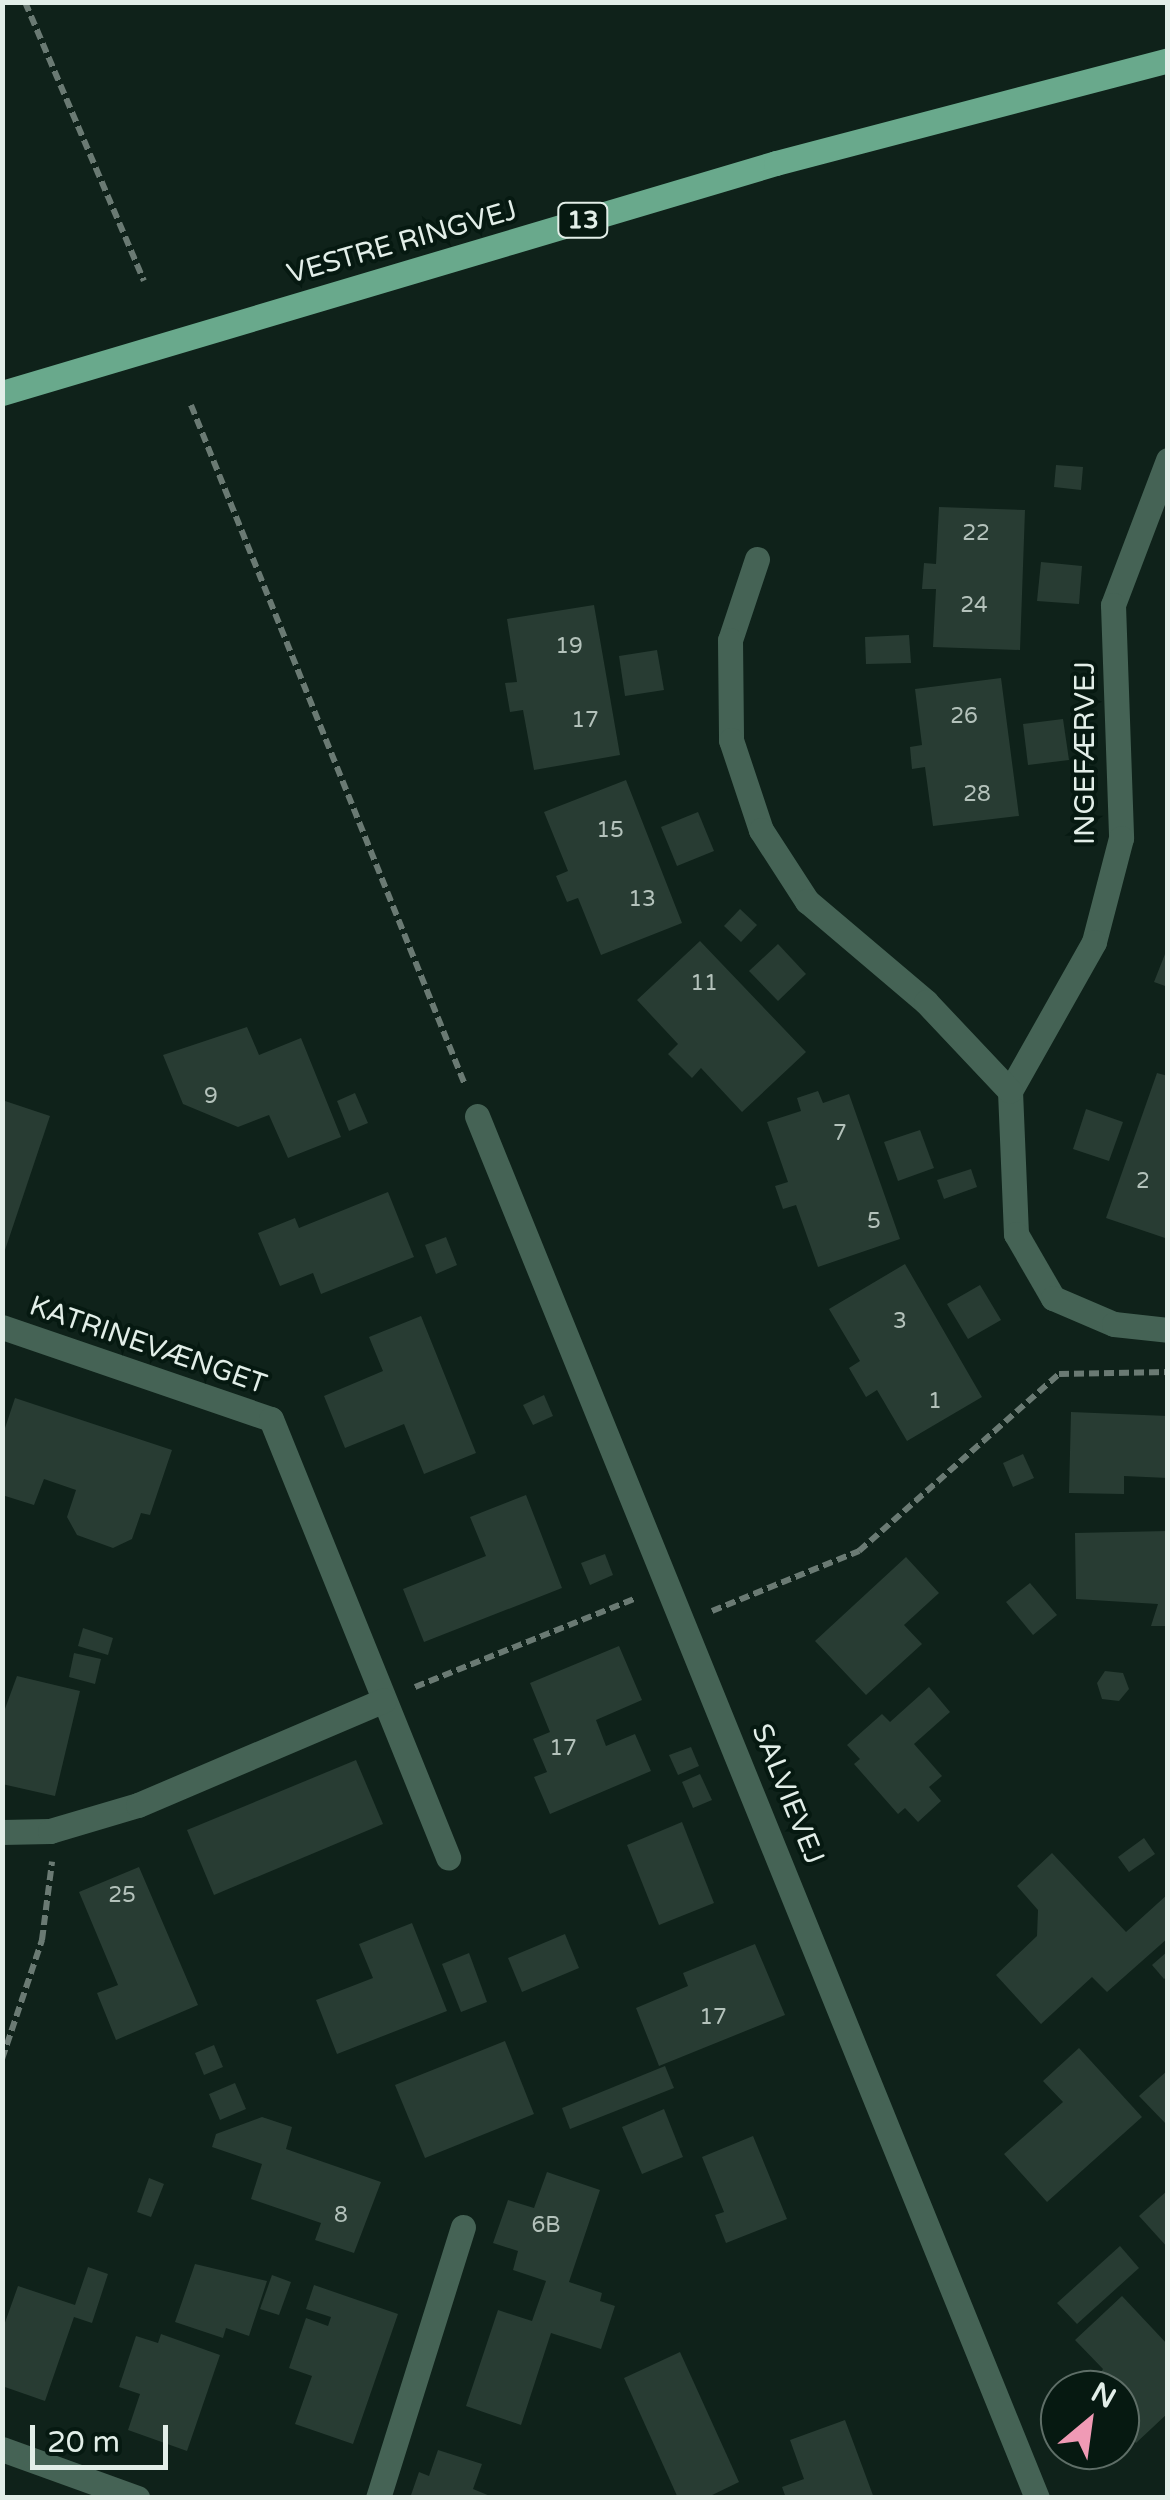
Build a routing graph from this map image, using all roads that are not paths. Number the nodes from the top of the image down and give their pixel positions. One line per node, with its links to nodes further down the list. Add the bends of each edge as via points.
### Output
1 (1168, 60): 2 (main road, VESTRE RINGVEJ / 13, via 776,163)
2 (2, 393)
3 (1168, 460): 5 (street, INGEFÆRVEJ, via 1114,605 1122,838 1094,942)
4 (757, 560): 5 (street, via 730,640 731,740 761,830 807,901 926,1002)
5 (1010, 1091): 8 (street, via 1016,1234 1054,1298 1114,1324)
6 (477, 1116): 16 (street, SALVIEVEJ)
7 (2, 1327): 9 (street, KATRINEVÆNGET, via 271,1419)
8 (1168, 1330)
9 (384, 1700): 10 (street, via 138,1804 50,1831); 11 (street, KATRINEVÆNGET)
10 (2, 1832)
11 (448, 1858)
12 (463, 2227): 15 (street)
13 (2, 2449): 14 (street)
14 (137, 2498)
15 (378, 2498)
16 (1038, 2498)

